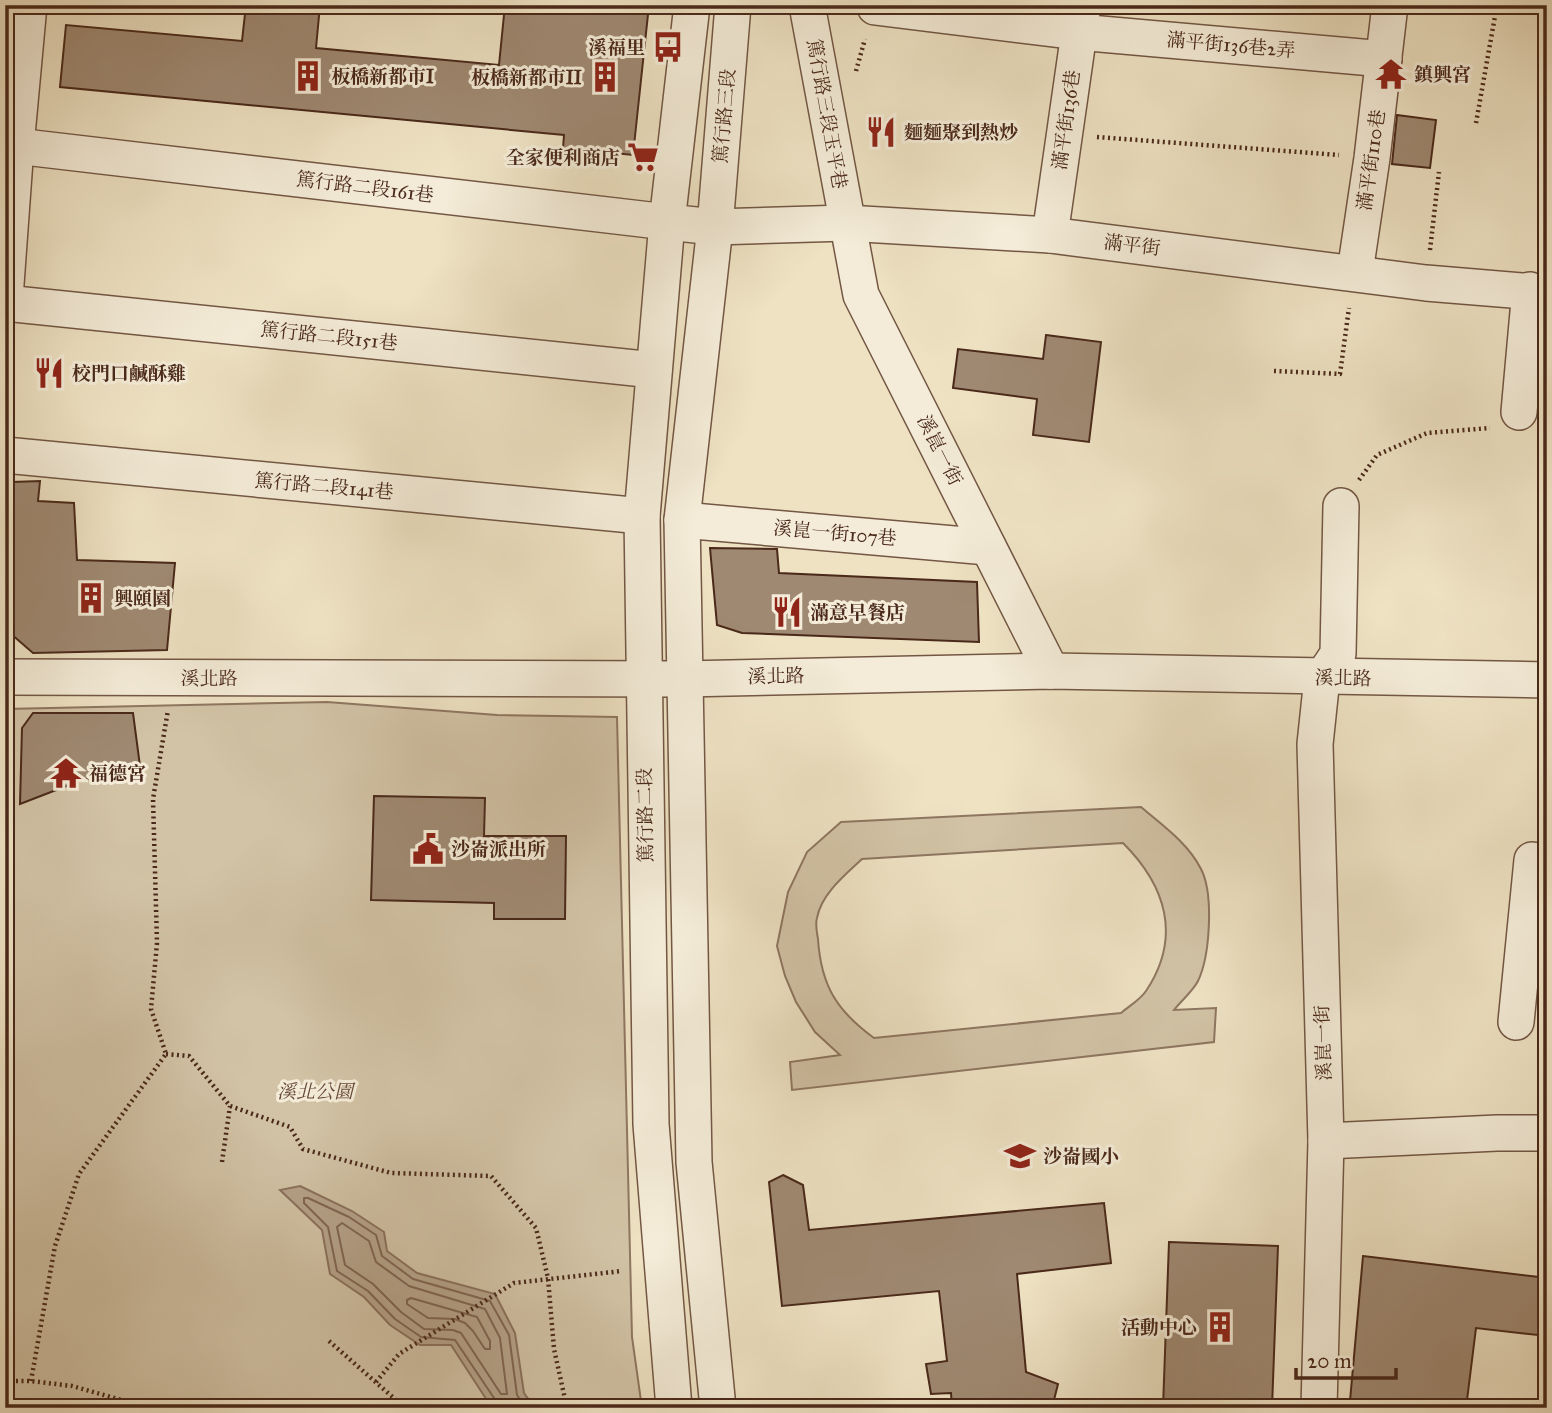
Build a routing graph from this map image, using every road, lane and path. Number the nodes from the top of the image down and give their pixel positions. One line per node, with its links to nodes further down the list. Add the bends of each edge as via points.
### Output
1 (29, 5): 12 (street)
2 (692, 5): 15 (street)
3 (733, 5): 17 (street, 篤行路三段)
4 (807, 5): 16 (street, 篤行路三段玉平巷)
5 (1390, 5): 9 (street, 滿平街110巷)
6 (1497, 5): 10 (path)
7 (875, 7): 8 (street, 滿平街136巷2弄)
8 (1080, 19): 9 (street, 滿平街136巷2弄); 11 (street, 滿平街136巷)
9 (1384, 59): 13 (street, 滿平街110巷)
10 (1476, 123)
11 (1064, 135): 13 (path); 18 (street, 滿平街136巷)
12 (16, 146): 15 (street, 篤行路二段161巷); 22 (street)
13 (1372, 158): 19 (street, 滿平街110巷)
14 (1439, 172): 20 (path)
15 (667, 222): 17 (street, 篤行路二段161巷); 23 (street, 篤行路二段)
16 (846, 223): 17 (street, 滿平街); 18 (street, 滿平街); 30 (street, 溪崑一街, via 861,295)
17 (715, 227): 29 (street)
18 (1050, 235): 19 (street, 滿平街)
19 (1354, 272): 20 (street, 滿平街); 24 (path, via 1340,374)
20 (1426, 283): 21 (street, 滿平街)
21 (1538, 291): 25 (street)
22 (5, 301): 23 (street, 篤行路二段151巷)
23 (654, 370): 28 (street, 篤行路二段)
24 (1274, 371)
25 (1520, 412): 27 (path, via 1516,425 1427,433 1377,455)
26 (5, 455): 28 (street, 篤行路二段141巷)
27 (1341, 506): 34 (street, via 1338,654)
28 (642, 516): 35 (street, 篤行路二段)
29 (682, 520): 30 (street, 溪崑一街107巷); 36 (street)
30 (988, 547): 31 (street, 溪崑一街)
31 (1051, 671): 34 (street, 溪北路); 36 (street, 溪北路)
32 (5, 677): 33 (street, 溪北路)
33 (173, 678): 35 (street, 溪北路); 40 (path, via 153,799 157,943 151,1009)
34 (1322, 678): 37 (street, 溪北路); 43 (street, 溪崑一街, via 1315,744)
35 (643, 679): 36 (street, 溪北路); 54 (street, 篤行路二段, via 651,1124)
36 (684, 679): 55 (street, via 694,1162)
37 (1547, 680)
38 (1547, 862): 39 (street, via 1532,860)
39 (1516, 1022)
40 (166, 1054): 41 (path, via 189,1056); 49 (path, via 79,1174 55,1246)
41 (230, 1106): 44 (path); 46 (path, via 290,1128 303,1149 391,1173 491,1176 536,1228)
42 (1547, 1133): 43 (street)
43 (1326, 1141): 56 (street, 溪崑一街)
44 (222, 1163)
45 (622, 1271): 46 (path)
46 (548, 1278): 50 (path, via 514,1283 399,1354); 53 (path, via 554,1349)
47 (330, 1341): 50 (path)
48 (5, 1381): 49 (path)
49 (31, 1381): 51 (path, via 72,1386)
50 (376, 1382): 52 (path)
51 (150, 1408)
52 (405, 1408)
53 (567, 1408)
54 (674, 1408)
55 (719, 1408)
56 (1319, 1408)

